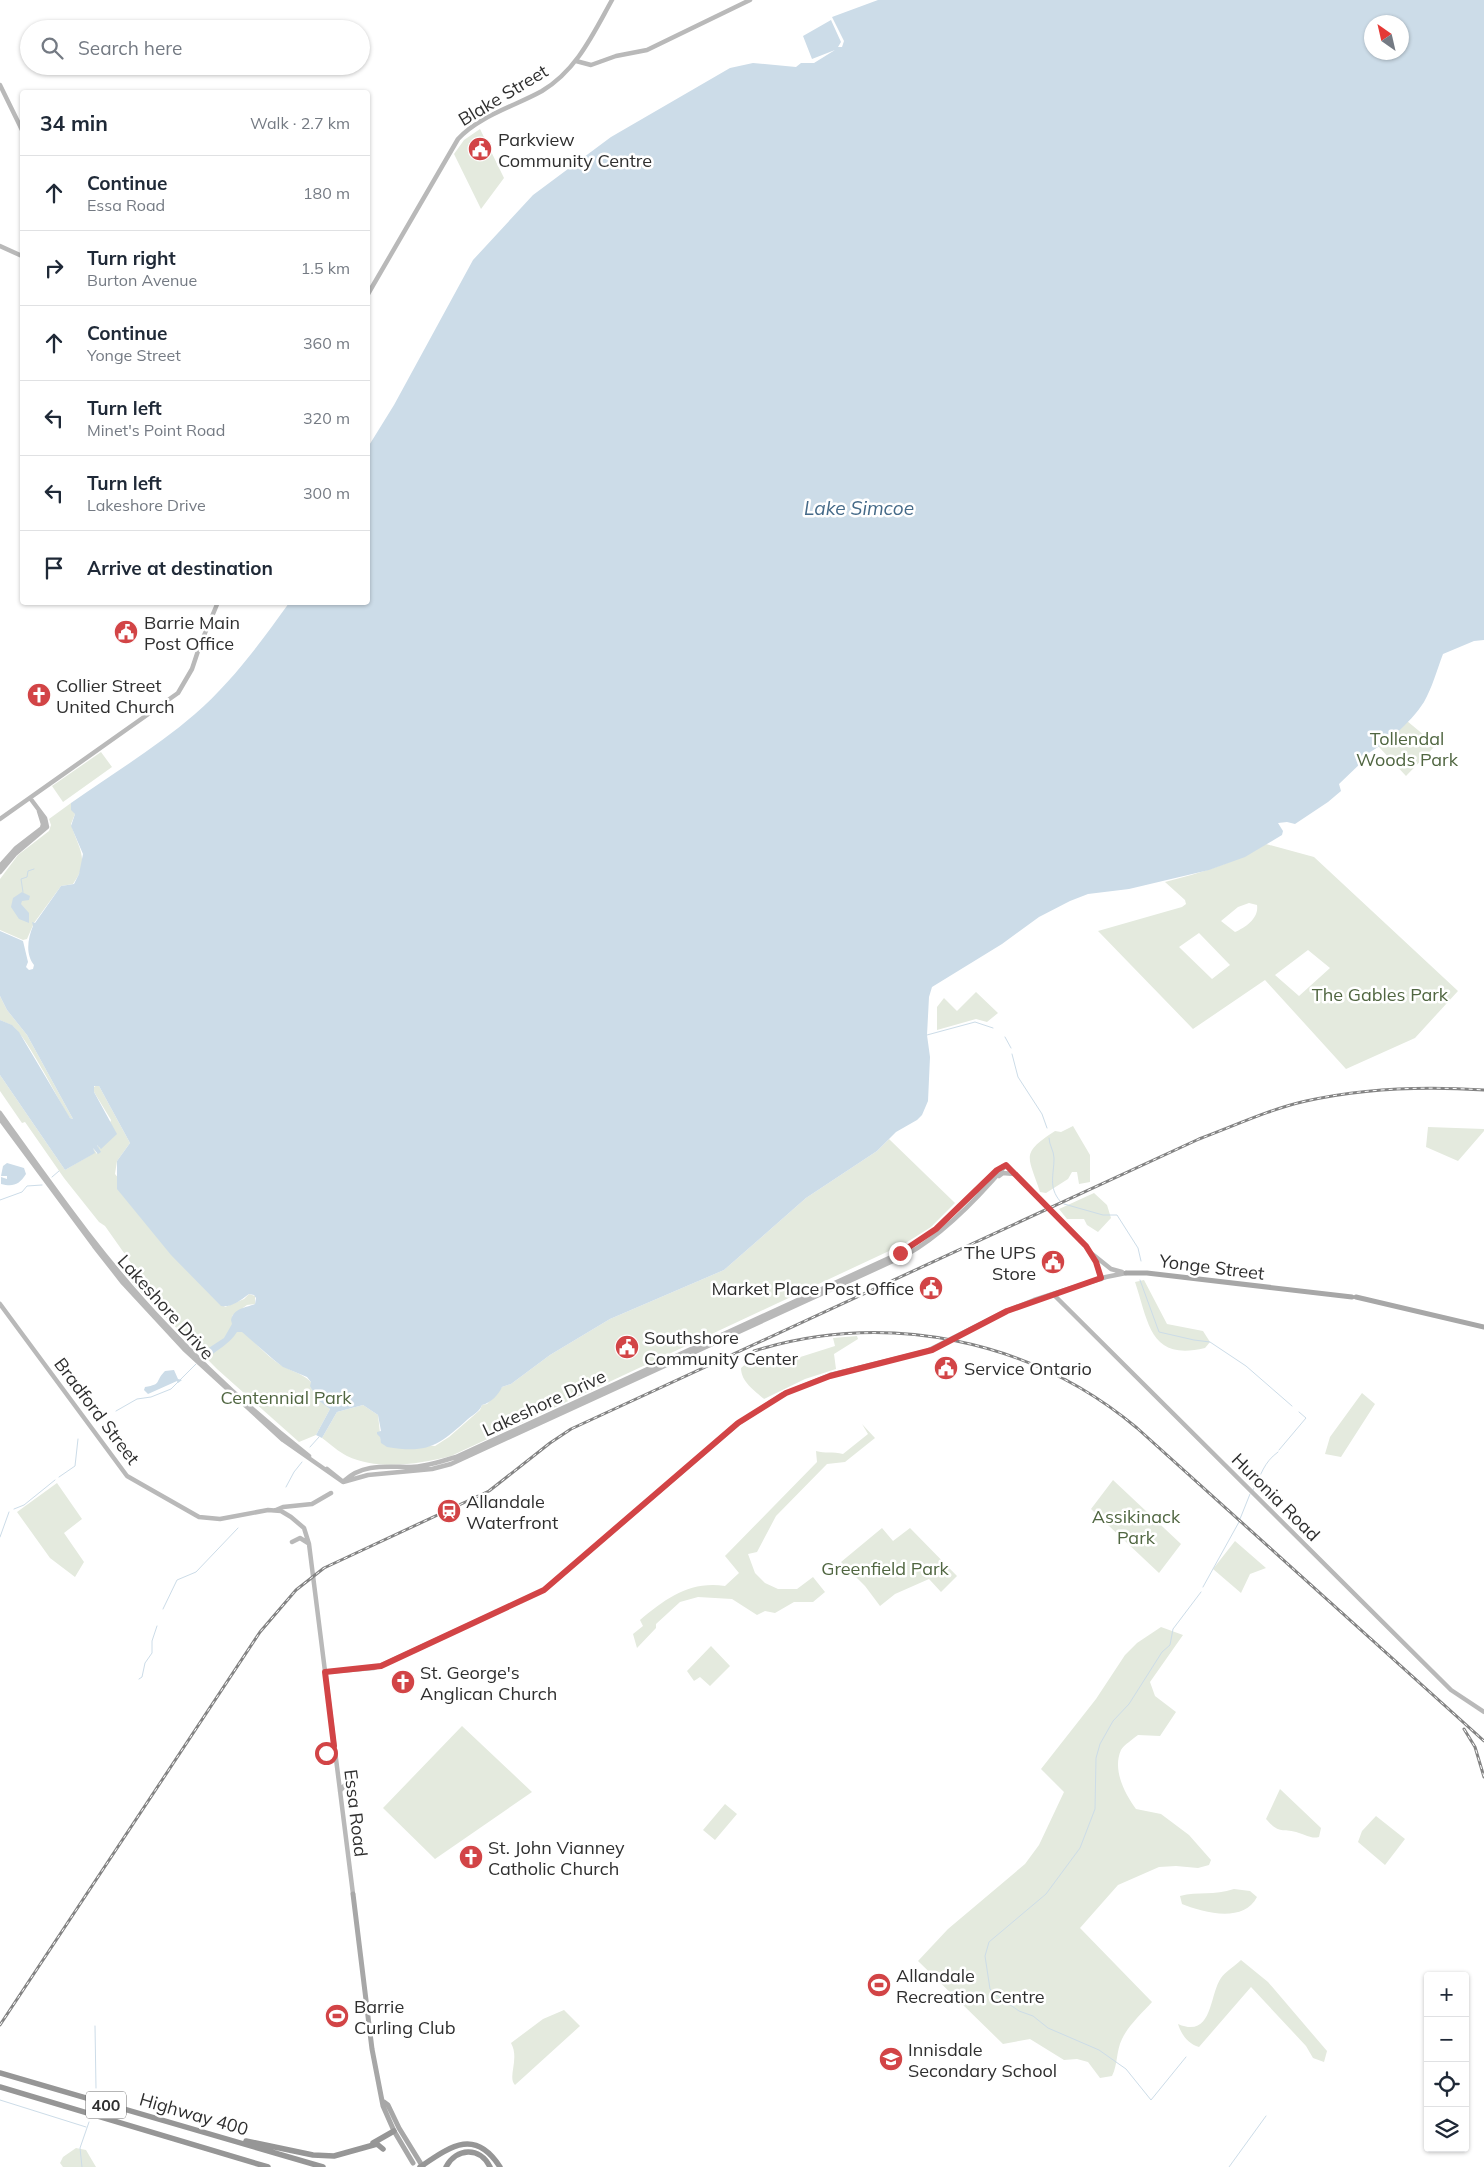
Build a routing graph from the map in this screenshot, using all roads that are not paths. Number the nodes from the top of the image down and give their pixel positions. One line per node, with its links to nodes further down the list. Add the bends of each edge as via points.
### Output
1 (612, 0): 3 (main road, Blake Street)
2 (750, 0): 3 (main road, via 647,50 591,65)
3 (576, 61): 8 (main road, Blake Street, via 545,88 475,125 461,136)
4 (0, 86): 5 (main road)
5 (20, 126)
6 (0, 246): 7 (main road)
7 (20, 255)
8 (370, 291)
9 (217, 605): 10 (main road, via 192,669 178,693)
10 (30, 798): 11 (main road); 12 (main road)
11 (38, 810): 13 (main road, via 42,828 20,844); 14 (main road, via 46,821 45,829 15,854)
12 (0, 819)
13 (0, 866)
14 (0, 872)
15 (0, 1113): 26 (main road, via 118,1270)
16 (0, 1119): 26 (main road, Lakeshore Drive, via 123,1283)
17 (1006, 1165): 18 (main road); 19 (main road, Lakeshore Drive); 28 (main road, Lakeshore Drive, via 936,1229 900,1253 456,1457 412,1467 366,1469)
18 (1014, 1174): 19 (main road, via 1003,1173); 20 (main road)
19 (995, 1178): 28 (main road, Lakeshore Drive, via 916,1250 804,1304 451,1464 425,1470 368,1475)
20 (1091, 1253): 21 (main road, via 1111,1269); 22 (main road)
21 (1126, 1273): 22 (main road, Yonge Street); 25 (main road, Yonge Street, via 1354,1297)
22 (1101, 1278): 23 (main road, Yonge Street)
23 (1053, 1294): 33 (main road, Yonge Street, via 1007,1311 912,1356 830,1376 781,1395 738,1423 544,1590 381,1666); 34 (main road, Huronia Road, via 1451,1690)
24 (0, 1304): 30 (main road, Bradford Street, via 127,1476 199,1517 220,1519)
25 (1484, 1328)
26 (196, 1358): 27 (main road, Lakeshore Drive)
27 (308, 1457): 28 (main road); 28 (main road)
28 (343, 1482)
29 (331, 1493): 30 (main road, Bradford Street, via 312,1504)
30 (275, 1510): 32 (main road, Essa Road, via 292,1517 304,1528)
31 (292, 1542): 32 (main road, via 300,1538)
32 (309, 1544): 33 (main road, Essa Road)
33 (325, 1672): 35 (main road, Essa Road)
34 (1484, 1712)
35 (334, 1746): 36 (main road, via 329,1753); 38 (main road, Essa Road)
36 (321, 1752)
37 (354, 1785): 38 (main road, via 345,1785)
38 (340, 1793): 39 (main road, Essa Road)
39 (353, 1894): 42 (main road, Essa Road, via 372,2049)
40 (0, 2073): 44 (highway, Highway 400 / 400)
41 (0, 2087): 47 (highway, Highway 400 / 400)
42 (384, 2102): 43 (main road, Essa Road); 48 (main road, Essa Road)
43 (394, 2131): 45 (highway); 48 (main road, Essa Road)
44 (212, 2134): 45 (highway, via 313,2155 334,2156); 51 (highway, Highway 400 / 400)
45 (362, 2149): 46 (highway, via 377,2144)
46 (382, 2149)
47 (251, 2162): 49 (highway); 50 (highway, Highway 400 / 400)
48 (419, 2166): 54 (highway, via 451,2147 476,2144 485,2148)
49 (258, 2167)
50 (268, 2167)
51 (323, 2167)
52 (446, 2167): 53 (highway, via 454,2156 465,2152 481,2156)
53 (490, 2167)
54 (500, 2167)

